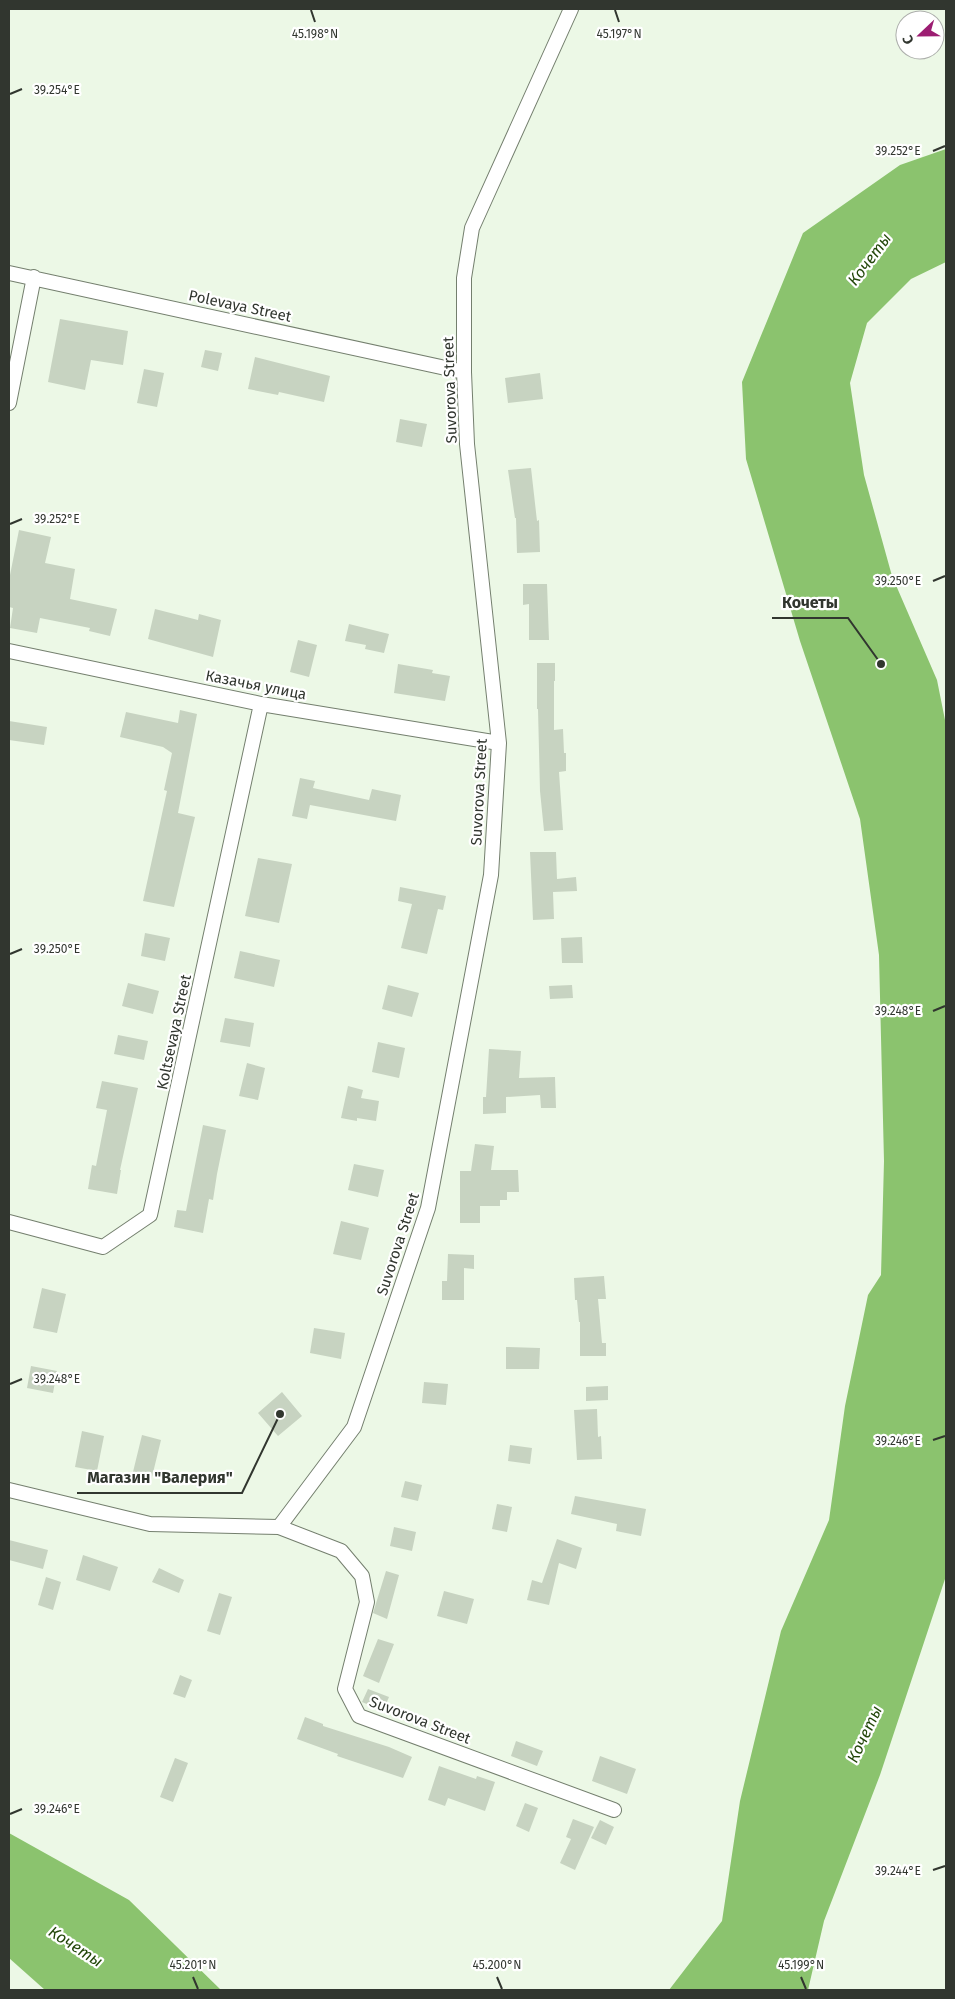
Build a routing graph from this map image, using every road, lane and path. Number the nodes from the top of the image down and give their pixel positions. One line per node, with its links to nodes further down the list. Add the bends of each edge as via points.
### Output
1 (571, 9): 4 (street, Suvorova Street, via 472,228 464,278)
2 (9, 273): 3 (street, Polevaya Street)
3 (34, 278): 4 (street, Polevaya Street); 5 (street)
4 (464, 372): 8 (street, Suvorova Street, via 467,444)
5 (9, 403)
6 (9, 651): 7 (street, Казачья улица)
7 (261, 704): 8 (street, Казачья улица); 9 (street, Koltsevaya Street, via 150,1215 103,1247)
8 (499, 744): 11 (street, Suvorova Street, via 491,876 428,1208 354,1427)
9 (9, 1222)
10 (9, 1490): 11 (street, Suvorova Street, via 150,1524)
11 (279, 1527): 12 (street, Suvorova Street, via 341,1551 362,1576 367,1602 345,1689 359,1716)
12 (614, 1810)

